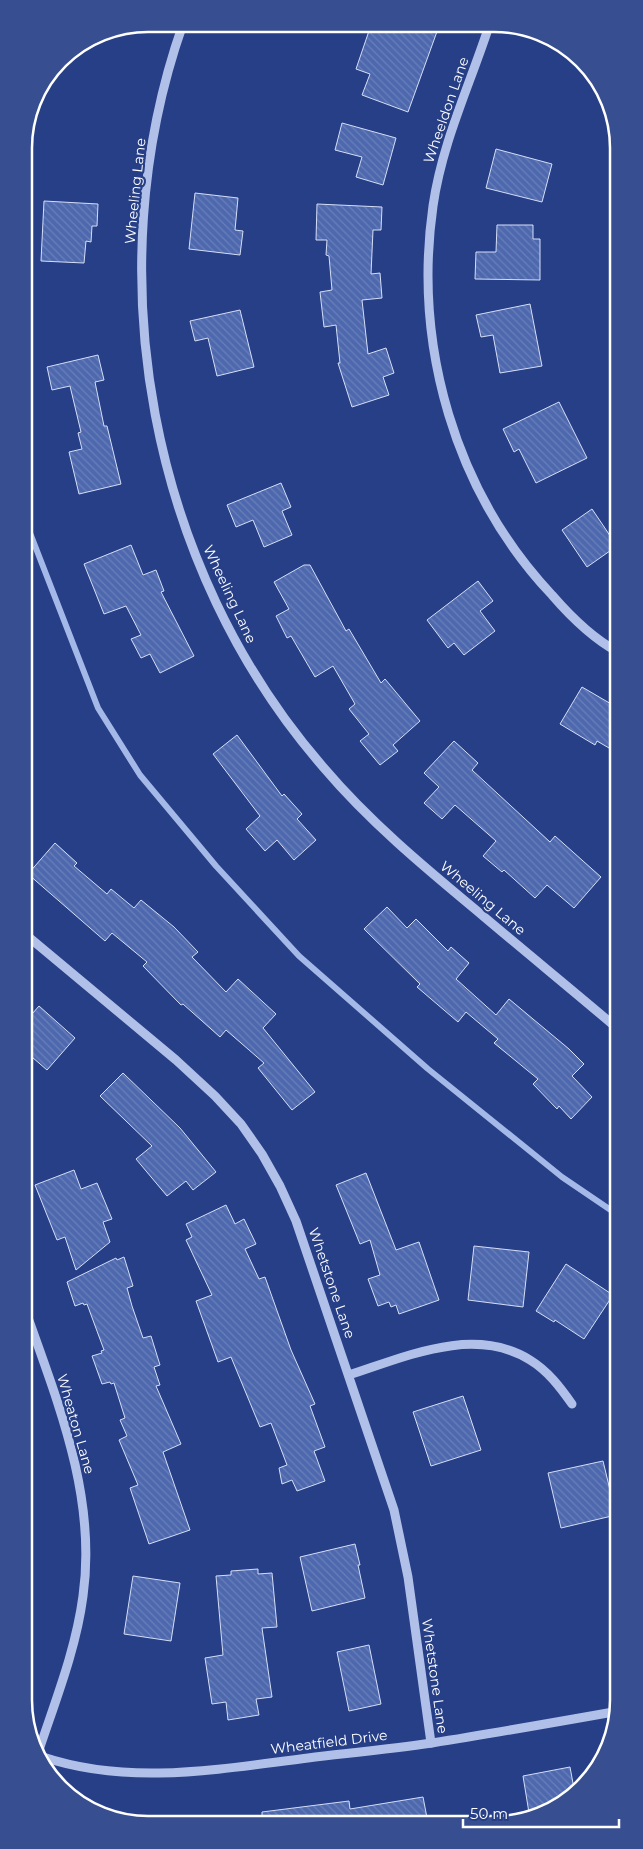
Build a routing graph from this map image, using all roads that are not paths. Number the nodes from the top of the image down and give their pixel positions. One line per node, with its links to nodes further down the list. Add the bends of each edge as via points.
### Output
1 (181, 32): 5 (street, Wheeling Lane, via 163,92 151,153 143,231 142,293 148,372 164,456 202,571 262,685 323,768 398,843)
2 (487, 32): 3 (street, Wheeldon Lane, via 445,149 433,207 428,272 436,363 451,426 488,510 529,569 565,610)
3 (610, 648)
4 (32, 940): 7 (street, Whetstone Lane, via 195,1076 252,1138 296,1221)
5 (610, 1022)
6 (32, 1330): 11 (street, Wheaton Lane, via 72,1448 83,1507 85,1543 78,1626)
7 (349, 1375): 8 (street, via 442,1347 469,1344 497,1347 539,1366); 10 (street, Whetstone Lane, via 386,1482 399,1531)
8 (572, 1404)
9 (610, 1712): 10 (street, Wheatfield Drive)
10 (431, 1743): 12 (street, Wheatfield Drive, via 163,1774 108,1772)
11 (41, 1744)
12 (47, 1757)

